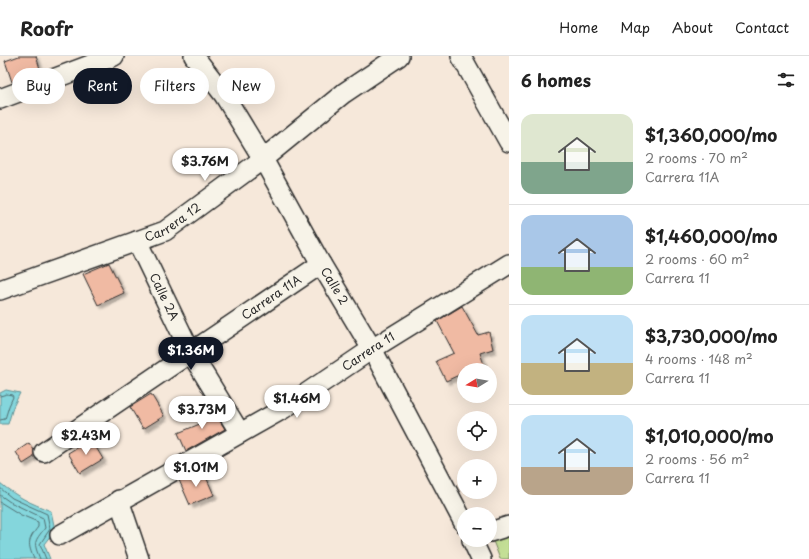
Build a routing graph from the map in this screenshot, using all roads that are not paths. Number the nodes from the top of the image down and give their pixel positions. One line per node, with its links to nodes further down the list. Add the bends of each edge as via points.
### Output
1 (114, 56): 5 (street)
2 (194, 56): 8 (street, Calle 2, via 224,95)
3 (399, 56): 8 (street, Carrera 12, via 344,93)
4 (461, 56): 7 (street)
5 (84, 61): 6 (street)
6 (0, 99)
7 (509, 142)
8 (263, 159): 9 (street, Carrera 12, via 165,231); 10 (street, Calle 2)
9 (137, 241): 12 (street, Carrera 12); 14 (street, Calle 2A)
10 (321, 264): 13 (street, Calle 2); 14 (street, Carrera 11A)
11 (509, 264): 13 (street, Carrera 11)
12 (0, 290)
13 (372, 349): 15 (street, Carrera 11, via 283,410); 18 (street, Calle 2)
14 (191, 353): 15 (street, Calle 2A); 16 (street, Carrera 11A)
15 (240, 433): 17 (street, Carrera 11)
16 (44, 452)
17 (119, 500): 21 (street, Carrera 11); 23 (street)
18 (457, 510)
19 (509, 526): 20 (street)
20 (497, 530)
21 (60, 535)
22 (475, 547): 24 (street)
23 (139, 559)
24 (480, 559)

